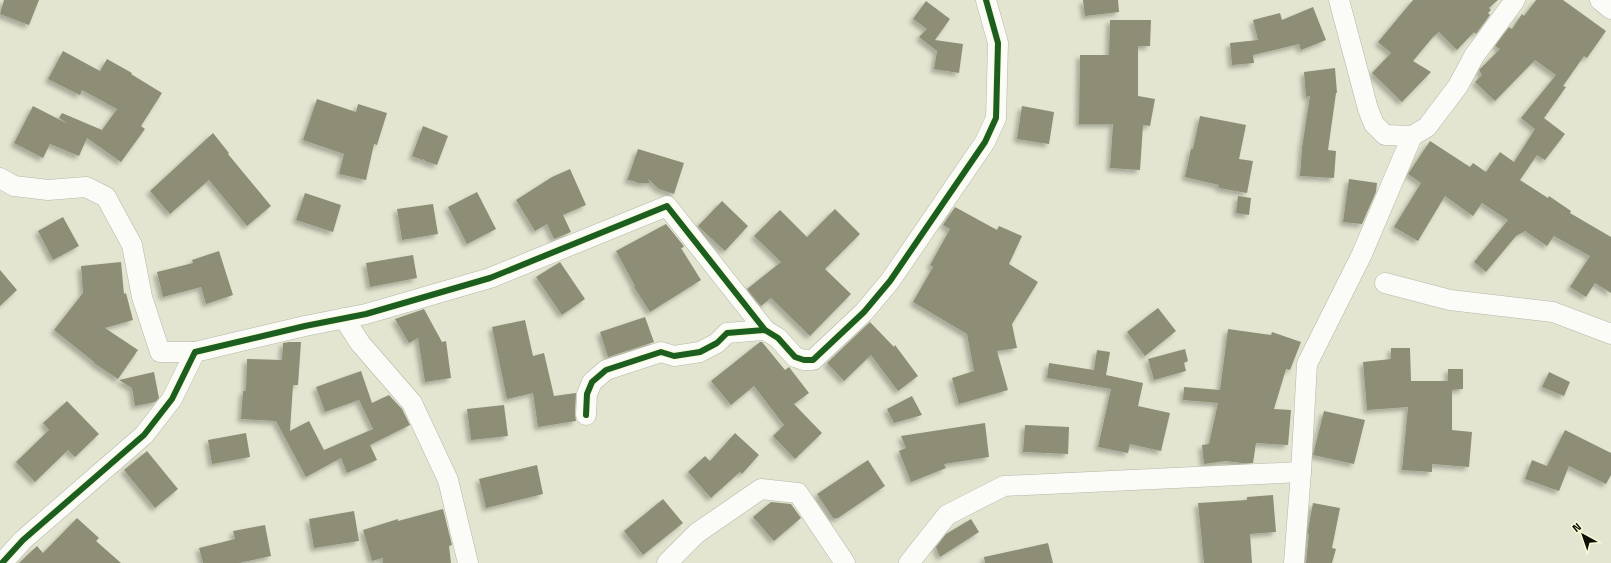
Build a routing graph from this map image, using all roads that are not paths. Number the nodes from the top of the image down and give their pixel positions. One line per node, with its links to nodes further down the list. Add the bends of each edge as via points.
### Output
1 (986, 0): 10 (street, via 998,43 996,118 985,142 890,281 864,312 813,360 795,357 778,338)
2 (1339, 0): 6 (street, via 1357,72 1374,124 1386,135)
3 (1515, 0): 6 (street, via 1474,56 1458,86 1427,127)
4 (1600, 0): 5 (street)
5 (1611, 9)
6 (1412, 136): 14 (street, via 1362,254 1306,364)
7 (0, 178): 12 (street, via 14,186 48,190 86,187 106,198 132,245 142,297 160,352)
8 (1385, 283): 11 (street, via 1450,300 1553,312)
9 (344, 318): 10 (street, via 490,278 667,206); 12 (street); 16 (street, via 360,343 412,403 448,480)
10 (765, 330): 13 (street, via 727,333 717,343 700,352 674,356 662,352 606,370 592,382 587,394)
11 (1611, 334)
12 (195, 352): 15 (street, via 172,399 144,435 23,540)
13 (586, 415)
14 (1301, 472): 19 (street, via 1004,486 947,515); 20 (street)
15 (2, 563)
16 (468, 563)
17 (667, 563): 18 (street, via 696,533 761,489 798,493)
18 (845, 563)
19 (909, 563)
20 (1294, 563)

